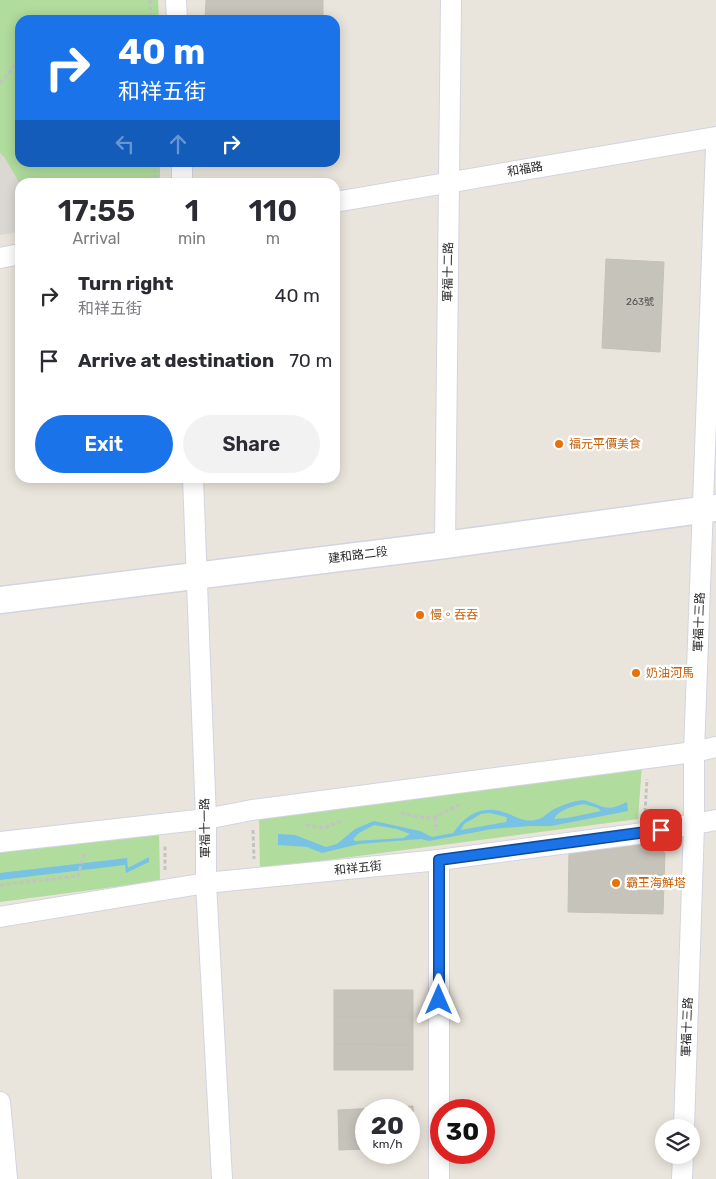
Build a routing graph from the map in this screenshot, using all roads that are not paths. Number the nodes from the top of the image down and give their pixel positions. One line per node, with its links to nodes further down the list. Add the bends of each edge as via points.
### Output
1 (176, 0): 3 (street)
2 (452, 0): 6 (street, 軍福十二路)
3 (177, 15)
4 (716, 137): 6 (street, 和福路)
5 (716, 147): 11 (street, 軍福十三路)
6 (449, 182): 7 (street, 和福路); 12 (street, 軍福十二路)
7 (340, 201)
8 (15, 255): 9 (street)
9 (0, 258)
10 (193, 483): 13 (street, 軍福十一路)
11 (709, 509): 12 (street, 建和路二段); 16 (street, 軍福十三路)
12 (445, 545): 13 (street, 建和路二段)
13 (196, 574): 14 (street, 建和路二段); 17 (street, 軍福十一路)
14 (0, 600)
15 (716, 748): 16 (street)
16 (694, 752): 17 (street, via 252,810); 19 (street, 軍福十三路)
17 (206, 819): 20 (street); 22 (street, 軍福十一路)
18 (716, 820): 19 (street, 和祥五街)
19 (694, 825): 21 (street, 和祥五街); 25 (street, 軍福十三路)
20 (0, 842)
21 (439, 860): 22 (street, 和祥五街); 29 (street)
22 (206, 883): 23 (street, 和祥五街); 28 (street, 軍福十一路)
23 (0, 917)
24 (0, 1102): 27 (street)
25 (684, 1119)
26 (683, 1164): 30 (street)
27 (7, 1179)
28 (222, 1179)
29 (439, 1179)
30 (682, 1179)

